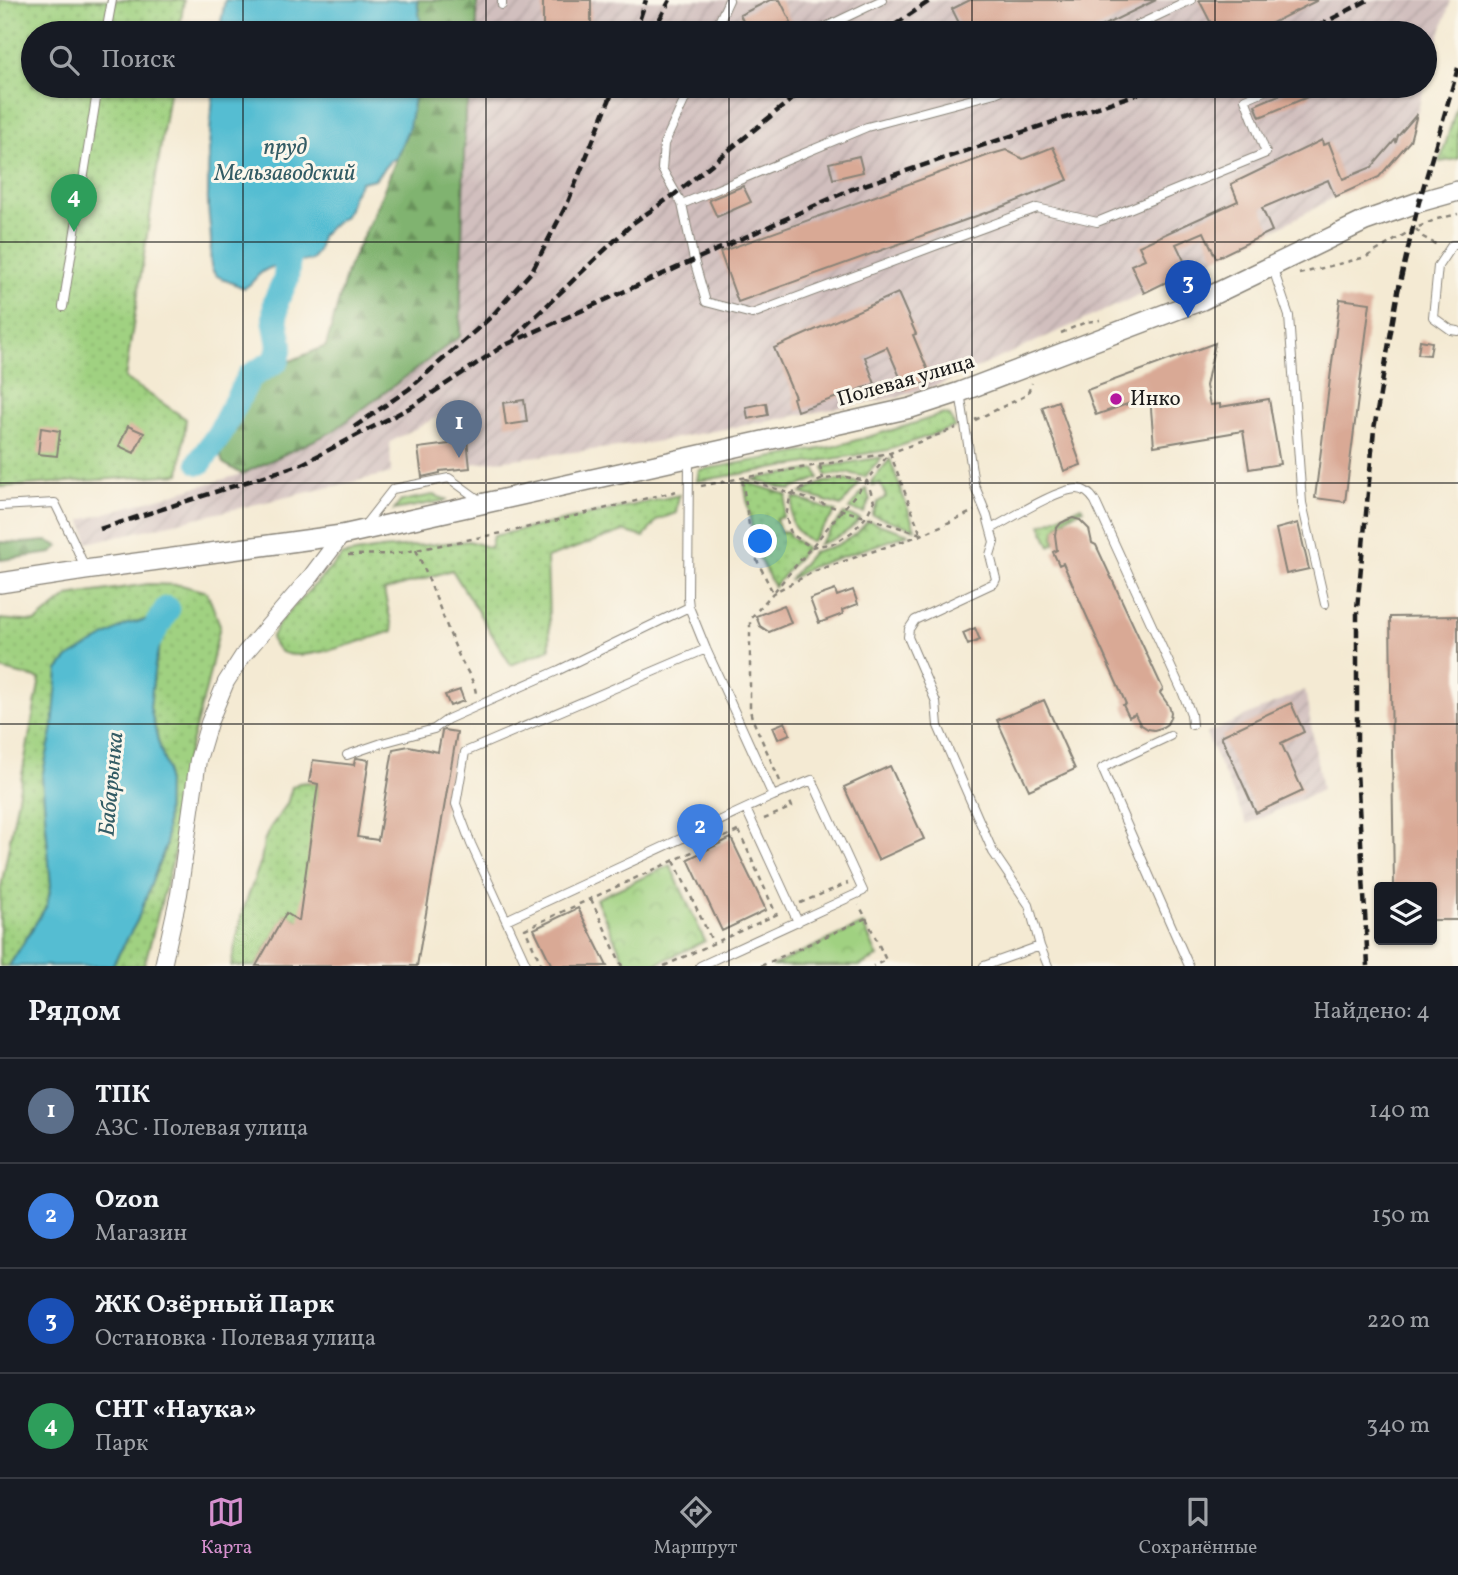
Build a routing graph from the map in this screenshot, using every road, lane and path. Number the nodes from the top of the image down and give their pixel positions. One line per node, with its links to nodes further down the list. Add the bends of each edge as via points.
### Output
1 (112, 0): 5 (lane)
2 (729, 0): 6 (lane)
3 (882, 0): 7 (lane)
4 (1191, 0): 8 (lane)
5 (108, 21)
6 (719, 21)
7 (838, 21)
8 (1146, 21)
9 (96, 98): 19 (lane)
10 (685, 98): 14 (lane, via 664,144 662,169)
11 (976, 98): 14 (lane, via 867,127)
12 (1247, 98): 14 (lane, via 1266,153 1097,222 1037,208 752,314 706,302)
13 (1458, 191): 18 (street, Полевая улица, via 1365,221)
14 (682, 204)
15 (1415, 229): 16 (path)
16 (1433, 243)
17 (1458, 245): 20 (lane, via 1452,245 1438,266 1433,317)
18 (1272, 266): 21 (street, Полевая улица, via 1202,300); 40 (lane, via 1289,316 1302,503)
19 (63, 307)
20 (1458, 331)
21 (960, 392): 22 (street, Полевая улица, via 911,408); 29 (lane, via 974,484)
22 (689, 458): 27 (street, Полевая улица); 41 (lane)
23 (820, 465): 24 (path)
24 (823, 480): 25 (path, via 846,477); 26 (path)
25 (867, 481): 30 (path); 31 (path, via 874,501); 34 (path, via 890,453)
26 (791, 494): 30 (path); 35 (path, via 786,516 791,534); 39 (path, via 741,478 753,552)
27 (485, 503): 33 (street, Полевая улица); 33 (lane, via 449,478 393,489)
28 (0, 506): 37 (lane, via 55,503)
29 (983, 507): 32 (lane); 34 (path)
30 (843, 510): 31 (path); 35 (path)
31 (866, 517): 34 (path); 35 (path, via 835,543)
32 (991, 529): 44 (lane, via 1048,498 1076,489 1091,496 1182,691); 61 (lane, via 994,583 915,620 908,637 936,702 938,726 993,852 1029,905)
33 (351, 533): 37 (street, Полевая улица); 62 (street, via 244,654 221,693 198,760 179,894)
34 (921, 535): 39 (path, via 814,571)
35 (811, 547): 39 (path)
36 (416, 550): 43 (path, via 476,690)
37 (85, 570): 38 (street, Полевая улица)
38 (0, 583)
39 (773, 593): 47 (path, via 750,619 750,710)
40 (1325, 604)
41 (689, 607): 42 (lane); 43 (lane)
42 (706, 649): 48 (lane); 58 (lane, via 465,752 456,804)
43 (477, 706): 46 (lane, via 434,729)
44 (1192, 725)
45 (1170, 736): 72 (lane, via 1102,768)
46 (347, 755)
47 (785, 791): 48 (lane); 50 (path, via 792,807); 53 (lane, via 812,780 863,891)
48 (773, 796): 49 (lane)
49 (746, 809): 50 (lane); 58 (lane)
50 (753, 824): 51 (path); 55 (lane)
51 (738, 831): 52 (path); 56 (path)
52 (673, 860): 54 (path); 60 (path)
53 (854, 895): 55 (path, via 848,882); 57 (path); 59 (lane)
54 (591, 898): 64 (path, via 525,929); 65 (path)
55 (791, 907): 56 (path); 59 (lane)
56 (776, 914): 60 (path)
57 (866, 918): 68 (path); 69 (path, via 886,960)
58 (506, 920): 63 (lane)
59 (797, 922): 67 (lane)
60 (713, 943): 66 (path)
61 (1040, 946): 70 (lane); 71 (lane)
62 (163, 966)
63 (527, 966)
64 (542, 966)
65 (622, 966)
66 (664, 966)
67 (700, 966)
68 (761, 966)
69 (873, 966)
70 (984, 966)
71 (1048, 966)
72 (1189, 966)

